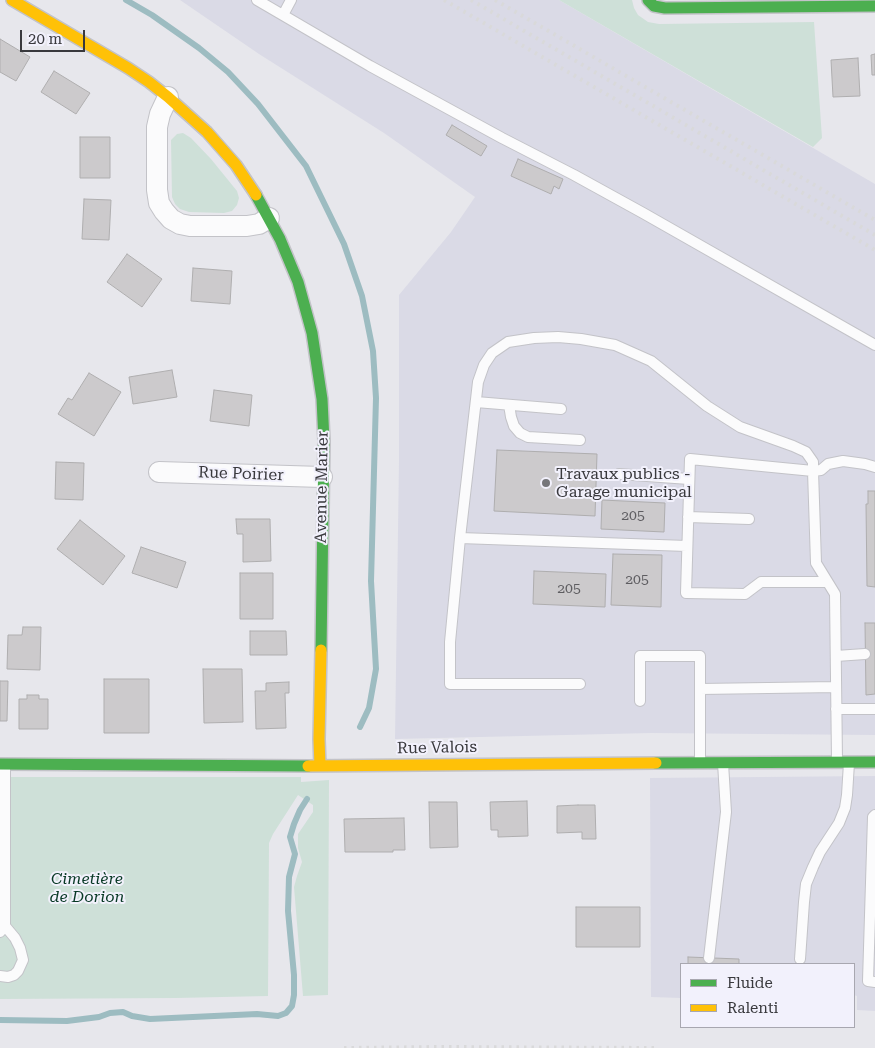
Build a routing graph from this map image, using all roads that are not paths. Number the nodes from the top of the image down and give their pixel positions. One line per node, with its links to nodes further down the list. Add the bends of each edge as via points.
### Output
1 (12, 0): 7 (street, Avenue Marier, via 128,68)
2 (257, 0): 6 (lane)
3 (291, 0): 6 (lane)
4 (649, 2): 5 (street, via 659,7 677,8)
5 (875, 6)
6 (283, 15): 9 (lane, via 370,66 643,213)
7 (168, 97): 8 (street, Avenue Marier, via 221,148 248,182); 8 (street, via 157,126 157,190 164,212 180,224 190,226 247,226)
8 (269, 218): 18 (street, Avenue Marier, via 298,282 312,333 322,399)
9 (875, 346)
10 (476, 402): 11 (lane); 15 (lane, via 484,365 492,353 508,342 558,337 615,345 651,361 707,406 740,426 806,452 813,462); 22 (lane)
11 (509, 405): 12 (lane); 13 (lane, via 514,426 528,437)
12 (561, 409)
13 (580, 440)
14 (875, 467): 15 (lane, via 842,461)
15 (813, 471): 19 (lane, via 690,460); 24 (lane, via 816,563)
16 (159, 472): 18 (street, Rue Poirier)
17 (619, 474): 19 (lane)
18 (322, 477): 38 (street, Avenue Marier)
19 (689, 479): 20 (lane)
20 (688, 518): 21 (lane); 23 (lane)
21 (748, 519)
22 (460, 538): 23 (lane); 27 (lane, via 450,642 450,684)
23 (687, 546): 24 (lane, via 686,593 745,594 761,582)
24 (827, 582): 26 (lane, via 835,594)
25 (865, 654): 26 (lane)
26 (836, 656): 28 (lane)
27 (580, 684)
28 (836, 687): 29 (lane); 31 (lane)
29 (700, 689): 30 (lane, via 700,656 640,656); 33 (lane)
30 (640, 701)
31 (836, 709): 32 (lane); 35 (lane)
32 (875, 709)
33 (700, 762): 34 (street, Rue Valois); 38 (street, Rue Valois)
34 (723, 762): 35 (street, Rue Valois); 41 (lane, via 726,812)
35 (843, 762): 36 (street, Rue Valois); 42 (lane, via 847,794 845,808 806,884)
36 (875, 762)
37 (2, 764): 38 (street, Rue Valois); 40 (lane)
38 (320, 766)
39 (875, 815): 44 (lane, via 868,981)
40 (2, 929): 43 (lane, via 15,938 23,960 14,975)
41 (709, 958)
42 (800, 960)
43 (0, 976)
44 (875, 982)

